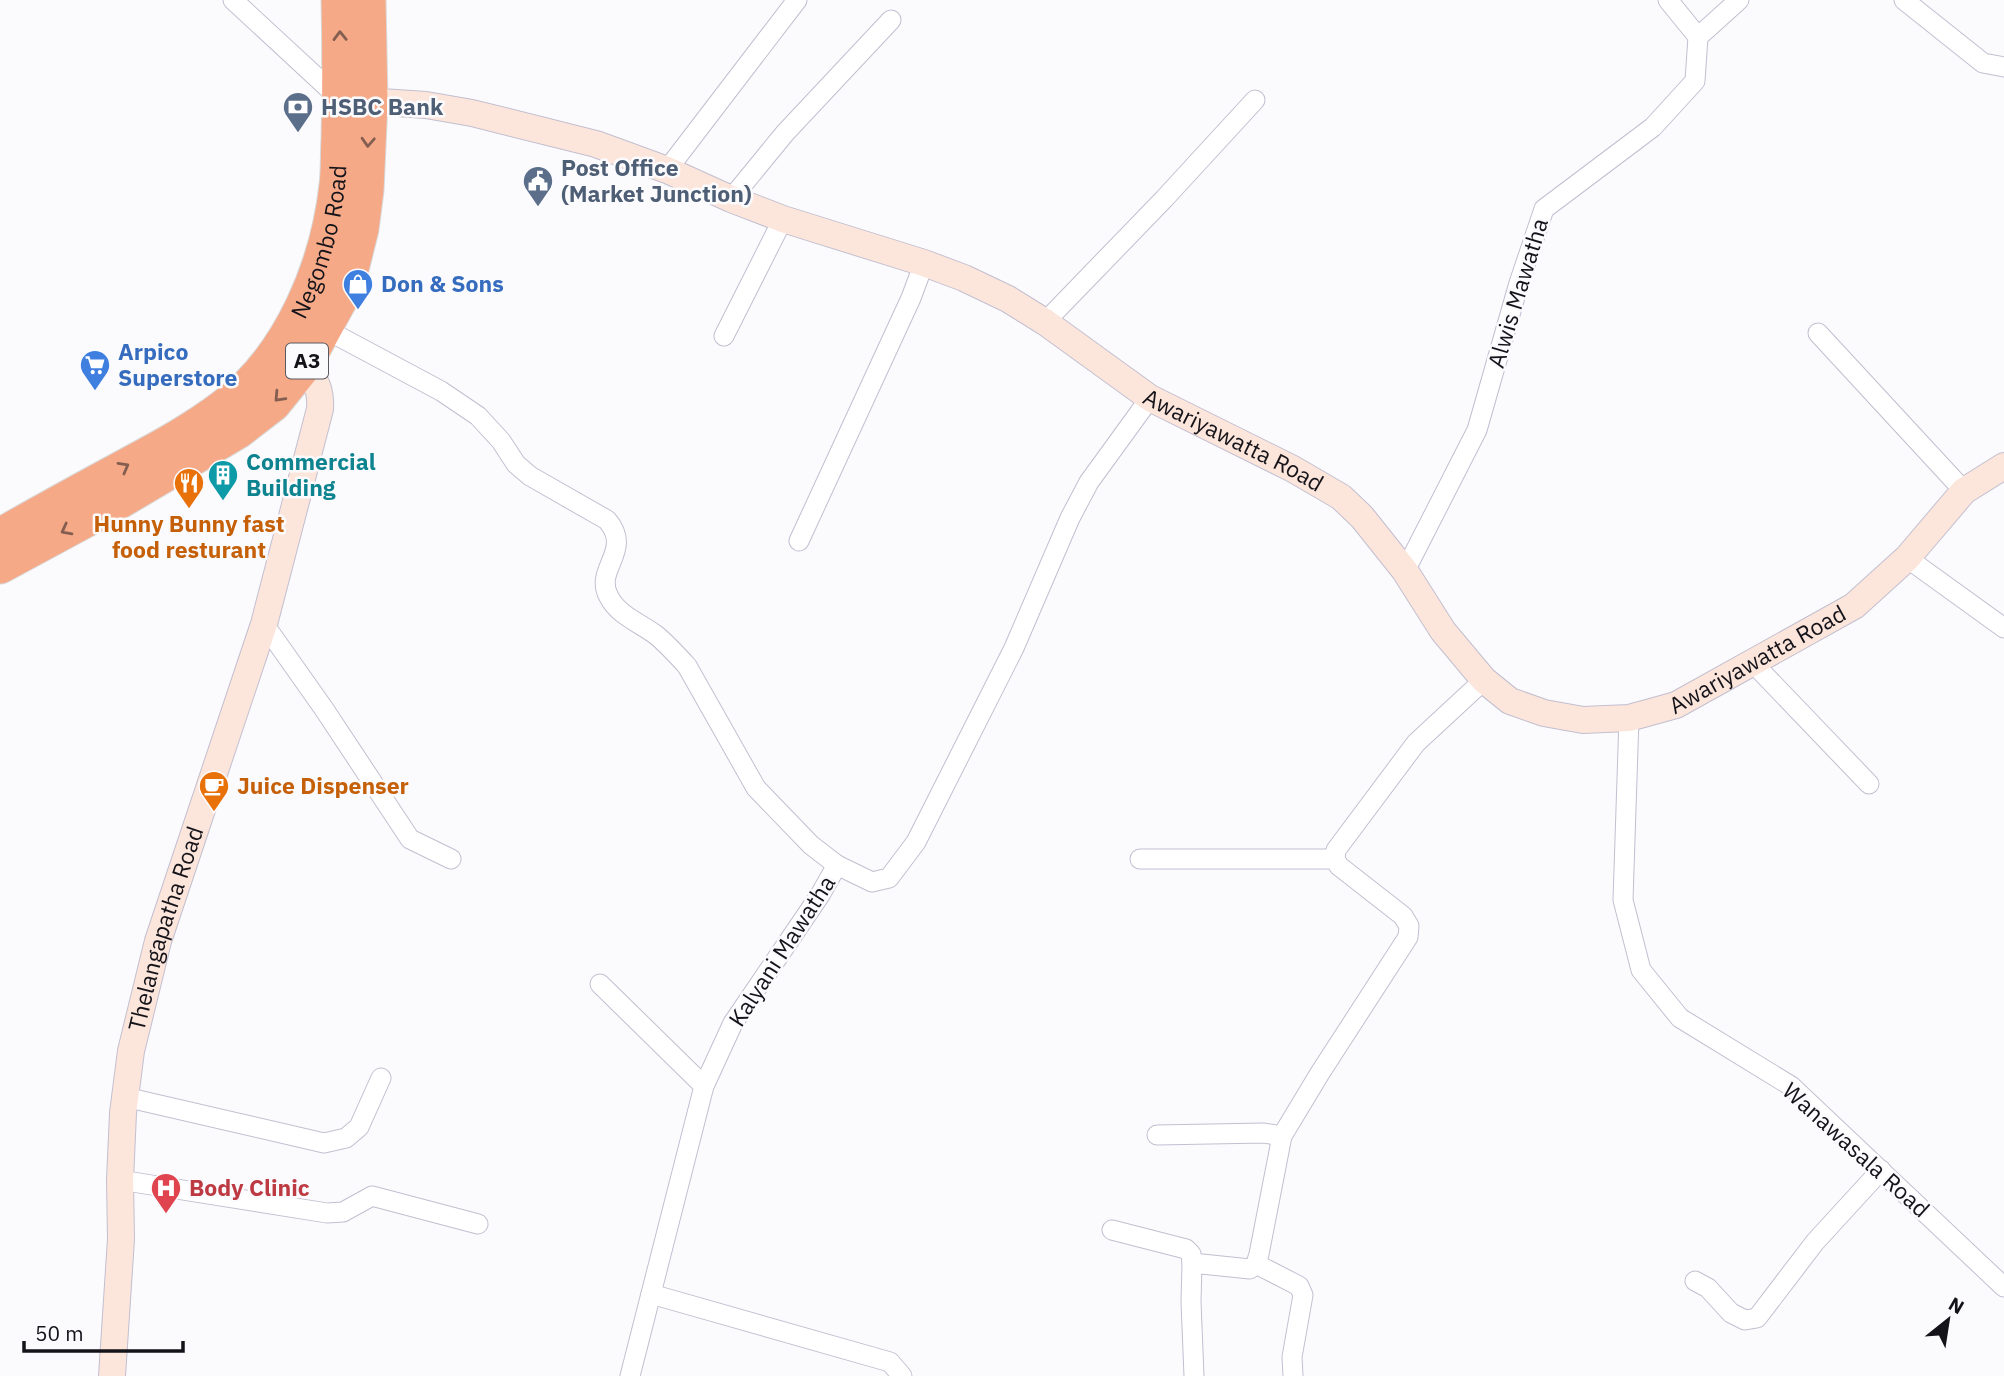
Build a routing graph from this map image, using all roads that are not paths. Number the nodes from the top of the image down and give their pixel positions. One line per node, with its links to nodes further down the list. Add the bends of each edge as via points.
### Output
1 (233, 0): 11 (street)
2 (339, 0): 11 (highway, Negombo Road / A3, one-way to 2)
3 (368, 0): 11 (highway, Negombo Road / A3)
4 (797, 0): 13 (street)
5 (1668, 0): 9 (street)
6 (1739, 0): 9 (street)
7 (1905, 0): 10 (street, via 1983,63)
8 (891, 20): 14 (street, via 785,133)
9 (1698, 37): 29 (street, Alwis Mawatha, via 1695,81 1653,127 1544,209 1477,430)
10 (2004, 67)
11 (355, 100): 13 (street, Awariyawatta Road, via 472,113 596,144); 18 (highway, Negombo Road / A3, one-way to 18, via 366,190 361,229 351,269); 21 (highway, Negombo Road / A3, via 331,223 298,315)
12 (1255, 100): 17 (street)
13 (667, 170): 14 (street, Awariyawatta Road)
14 (731, 199): 15 (street, Awariyawatta Road)
15 (783, 219): 16 (street, Awariyawatta Road); 20 (street)
16 (925, 263): 17 (street, Awariyawatta Road, via 1008,299); 26 (street)
17 (1045, 322): 22 (street, Awariyawatta Road)
18 (325, 329): 21 (highway, Negombo Road / A3); 39 (street, via 478,416 530,476 607,520 617,539 605,577 609,598 687,666 756,788)
19 (1818, 333): 24 (street)
20 (724, 336)
21 (291, 358): 25 (highway, Negombo Road / A3, one-way to 21, via 165,445 225,406 262,370); 28 (highway, Negombo Road / A3, one-way to 28, via 273,404 237,432); 30 (street, Thelangapatha Road, via 314,377 320,409)
22 (1150, 398): 29 (street, Awariyawatta Road, via 1341,496); 39 (street, Kalyani Mawatha, via 1089,482 1070,518 1014,648 916,842 889,878 872,882)
23 (2004, 466): 24 (street, Awariyawatta Road)
24 (1964, 491): 27 (street, Awariyawatta Road)
25 (0, 536)
26 (799, 541)
27 (1907, 558): 31 (street); 32 (street, Awariyawatta Road, via 1854,606)
28 (0, 566)
29 (1405, 571): 33 (street, Awariyawatta Road, via 1443,631)
30 (264, 624): 36 (street, via 410,839); 43 (street, Thelangapatha Road, via 158,941 131,1051)
31 (2004, 628)
32 (1753, 663): 34 (street, Awariyawatta Road, via 1676,705); 35 (street)
33 (1485, 680): 34 (street, Awariyawatta Road, via 1510,701 1544,713 1583,720); 38 (street, via 1416,743 1336,850)
34 (1629, 718): 46 (street, Wanawasala Road, via 1623,900 1641,970 1680,1018 1791,1086)
35 (1869, 784)
36 (451, 859)
37 (1140, 859): 38 (street)
38 (1335, 859): 45 (street, via 1404,916 1408,937)
39 (837, 865): 42 (street, Kalyani Mawatha, via 733,1023)
40 (600, 984): 42 (street)
41 (381, 1078): 43 (street, via 359,1127 346,1138 324,1143)
42 (704, 1086): 54 (street, Kalyani Mawatha)
43 (125, 1097): 47 (street, Thelangapatha Road)
44 (1157, 1135): 45 (street)
45 (1282, 1136): 51 (street)
46 (1881, 1170): 52 (street, via 1815,1242 1757,1318 1745,1320 1731,1313); 53 (street, Wanawasala Road)
47 (120, 1180): 48 (street, via 327,1213 342,1212 372,1196); 55 (street, Thelangapatha Road)
48 (478, 1224)
49 (1112, 1230): 50 (street, via 1186,1249)
50 (1192, 1263): 51 (street, via 1250,1269); 58 (street)
51 (1256, 1264): 59 (street, via 1299,1286 1303,1295)
52 (1695, 1281)
53 (2004, 1287)
54 (651, 1294): 56 (street, Kalyani Mawatha); 57 (street, via 891,1363)
55 (112, 1376)
56 (629, 1376)
57 (902, 1376)
58 (1194, 1376)
59 (1293, 1376)

